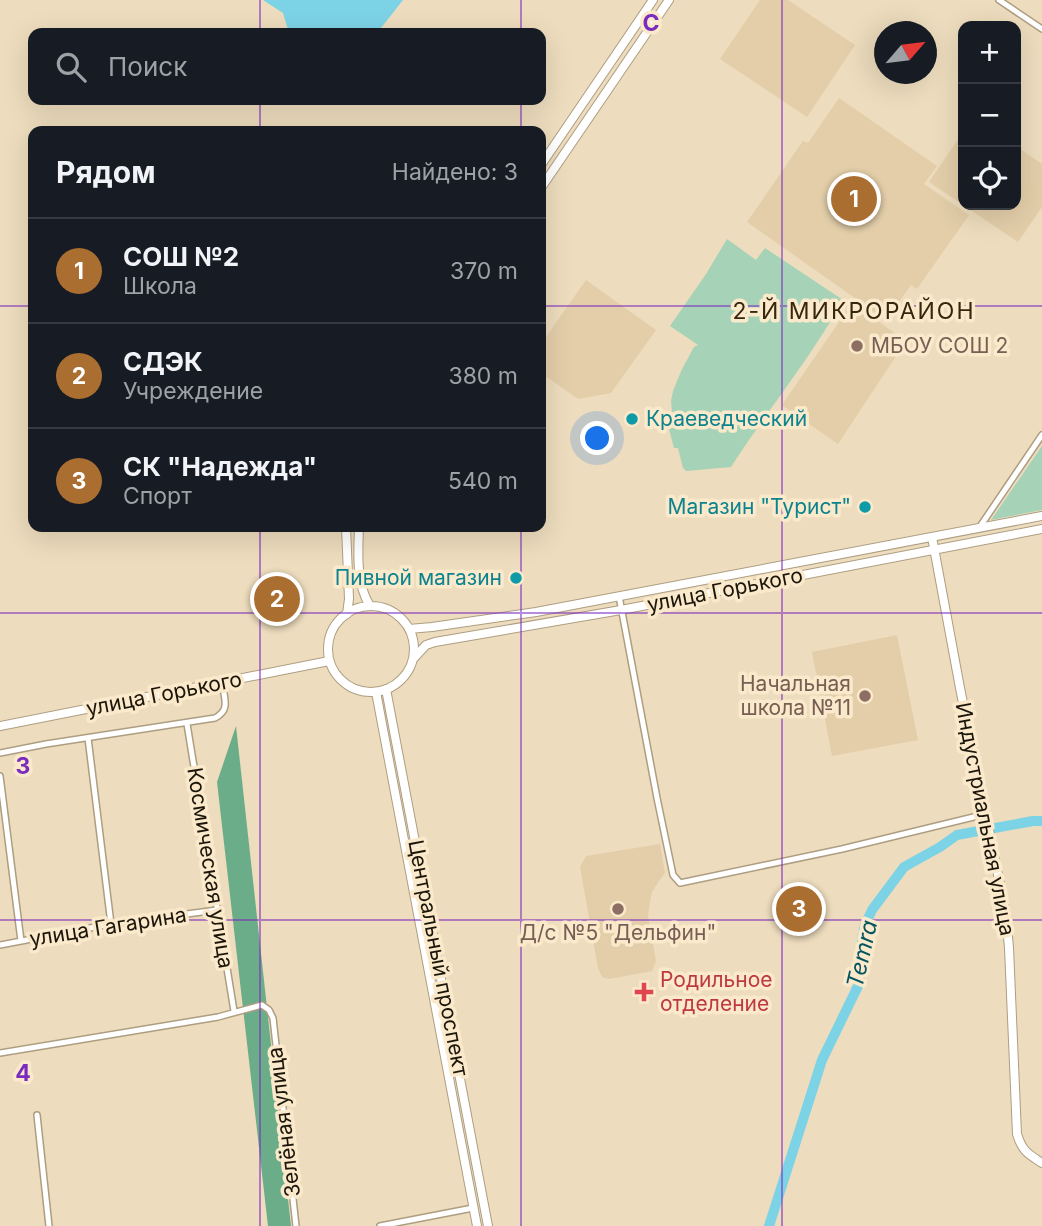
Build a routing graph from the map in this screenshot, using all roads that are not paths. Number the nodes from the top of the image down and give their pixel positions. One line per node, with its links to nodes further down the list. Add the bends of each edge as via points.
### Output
1 (653, 0): 5 (main road)
2 (669, 0): 6 (main road)
3 (999, 0): 4 (street)
4 (1042, 29)
5 (546, 158)
6 (546, 181)
7 (1042, 435): 9 (street)
8 (1042, 516): 9 (main road, улица Горького)
9 (979, 528): 13 (main road, улица Горького)
10 (1042, 529): 14 (main road, улица Горького)
11 (346, 532): 18 (main road)
12 (359, 532): 16 (main road, via 361,585)
13 (932, 537): 14 (main road, Индустриальная улица); 15 (main road, улица Горького)
14 (935, 550): 17 (main road, улица Горького); 30 (main road, Индустриальная улица)
15 (619, 596): 17 (street); 19 (main road, улица Горького)
16 (370, 606): 18 (main road); 19 (main road, via 391,611)
17 (621, 610): 20 (main road, улица Горького, via 435,642); 30 (street, via 673,875 680,883)
18 (347, 614): 21 (main road, via 331,633)
19 (409, 629): 20 (main road)
20 (414, 658): 23 (main road, via 404,676)
21 (329, 662): 22 (main road, улица Горького); 24 (main road, via 344,683)
22 (222, 682): 25 (street, via 223,714); 26 (main road, улица Горького)
23 (386, 690): 24 (main road); 44 (main road, Центральный проспект)
24 (376, 692): 39 (main road, Центральный проспект)
25 (187, 724): 27 (street); 31 (street, Космическая улица)
26 (0, 726)
27 (88, 738): 28 (street); 32 (street)
28 (0, 753)
29 (0, 776): 33 (street)
30 (986, 814): 38 (main road, Индустриальная улица, via 1006,914 1017,1134 1021,1146)
31 (217, 910): 32 (street, улица Гагарина); 35 (street, Космическая улица)
32 (111, 924): 33 (street, улица Гагарина)
33 (21, 941): 34 (street, улица Гагарина)
34 (0, 945)
35 (234, 1011): 36 (street); 41 (street, Зелёная улица, via 262,1005 273,1018)
36 (0, 1053)
37 (37, 1115): 40 (street)
38 (1042, 1163)
39 (473, 1209): 42 (street); 43 (main road, Центральный проспект)
40 (49, 1226)
41 (296, 1226)
42 (382, 1226)
43 (477, 1226)
44 (488, 1226)

